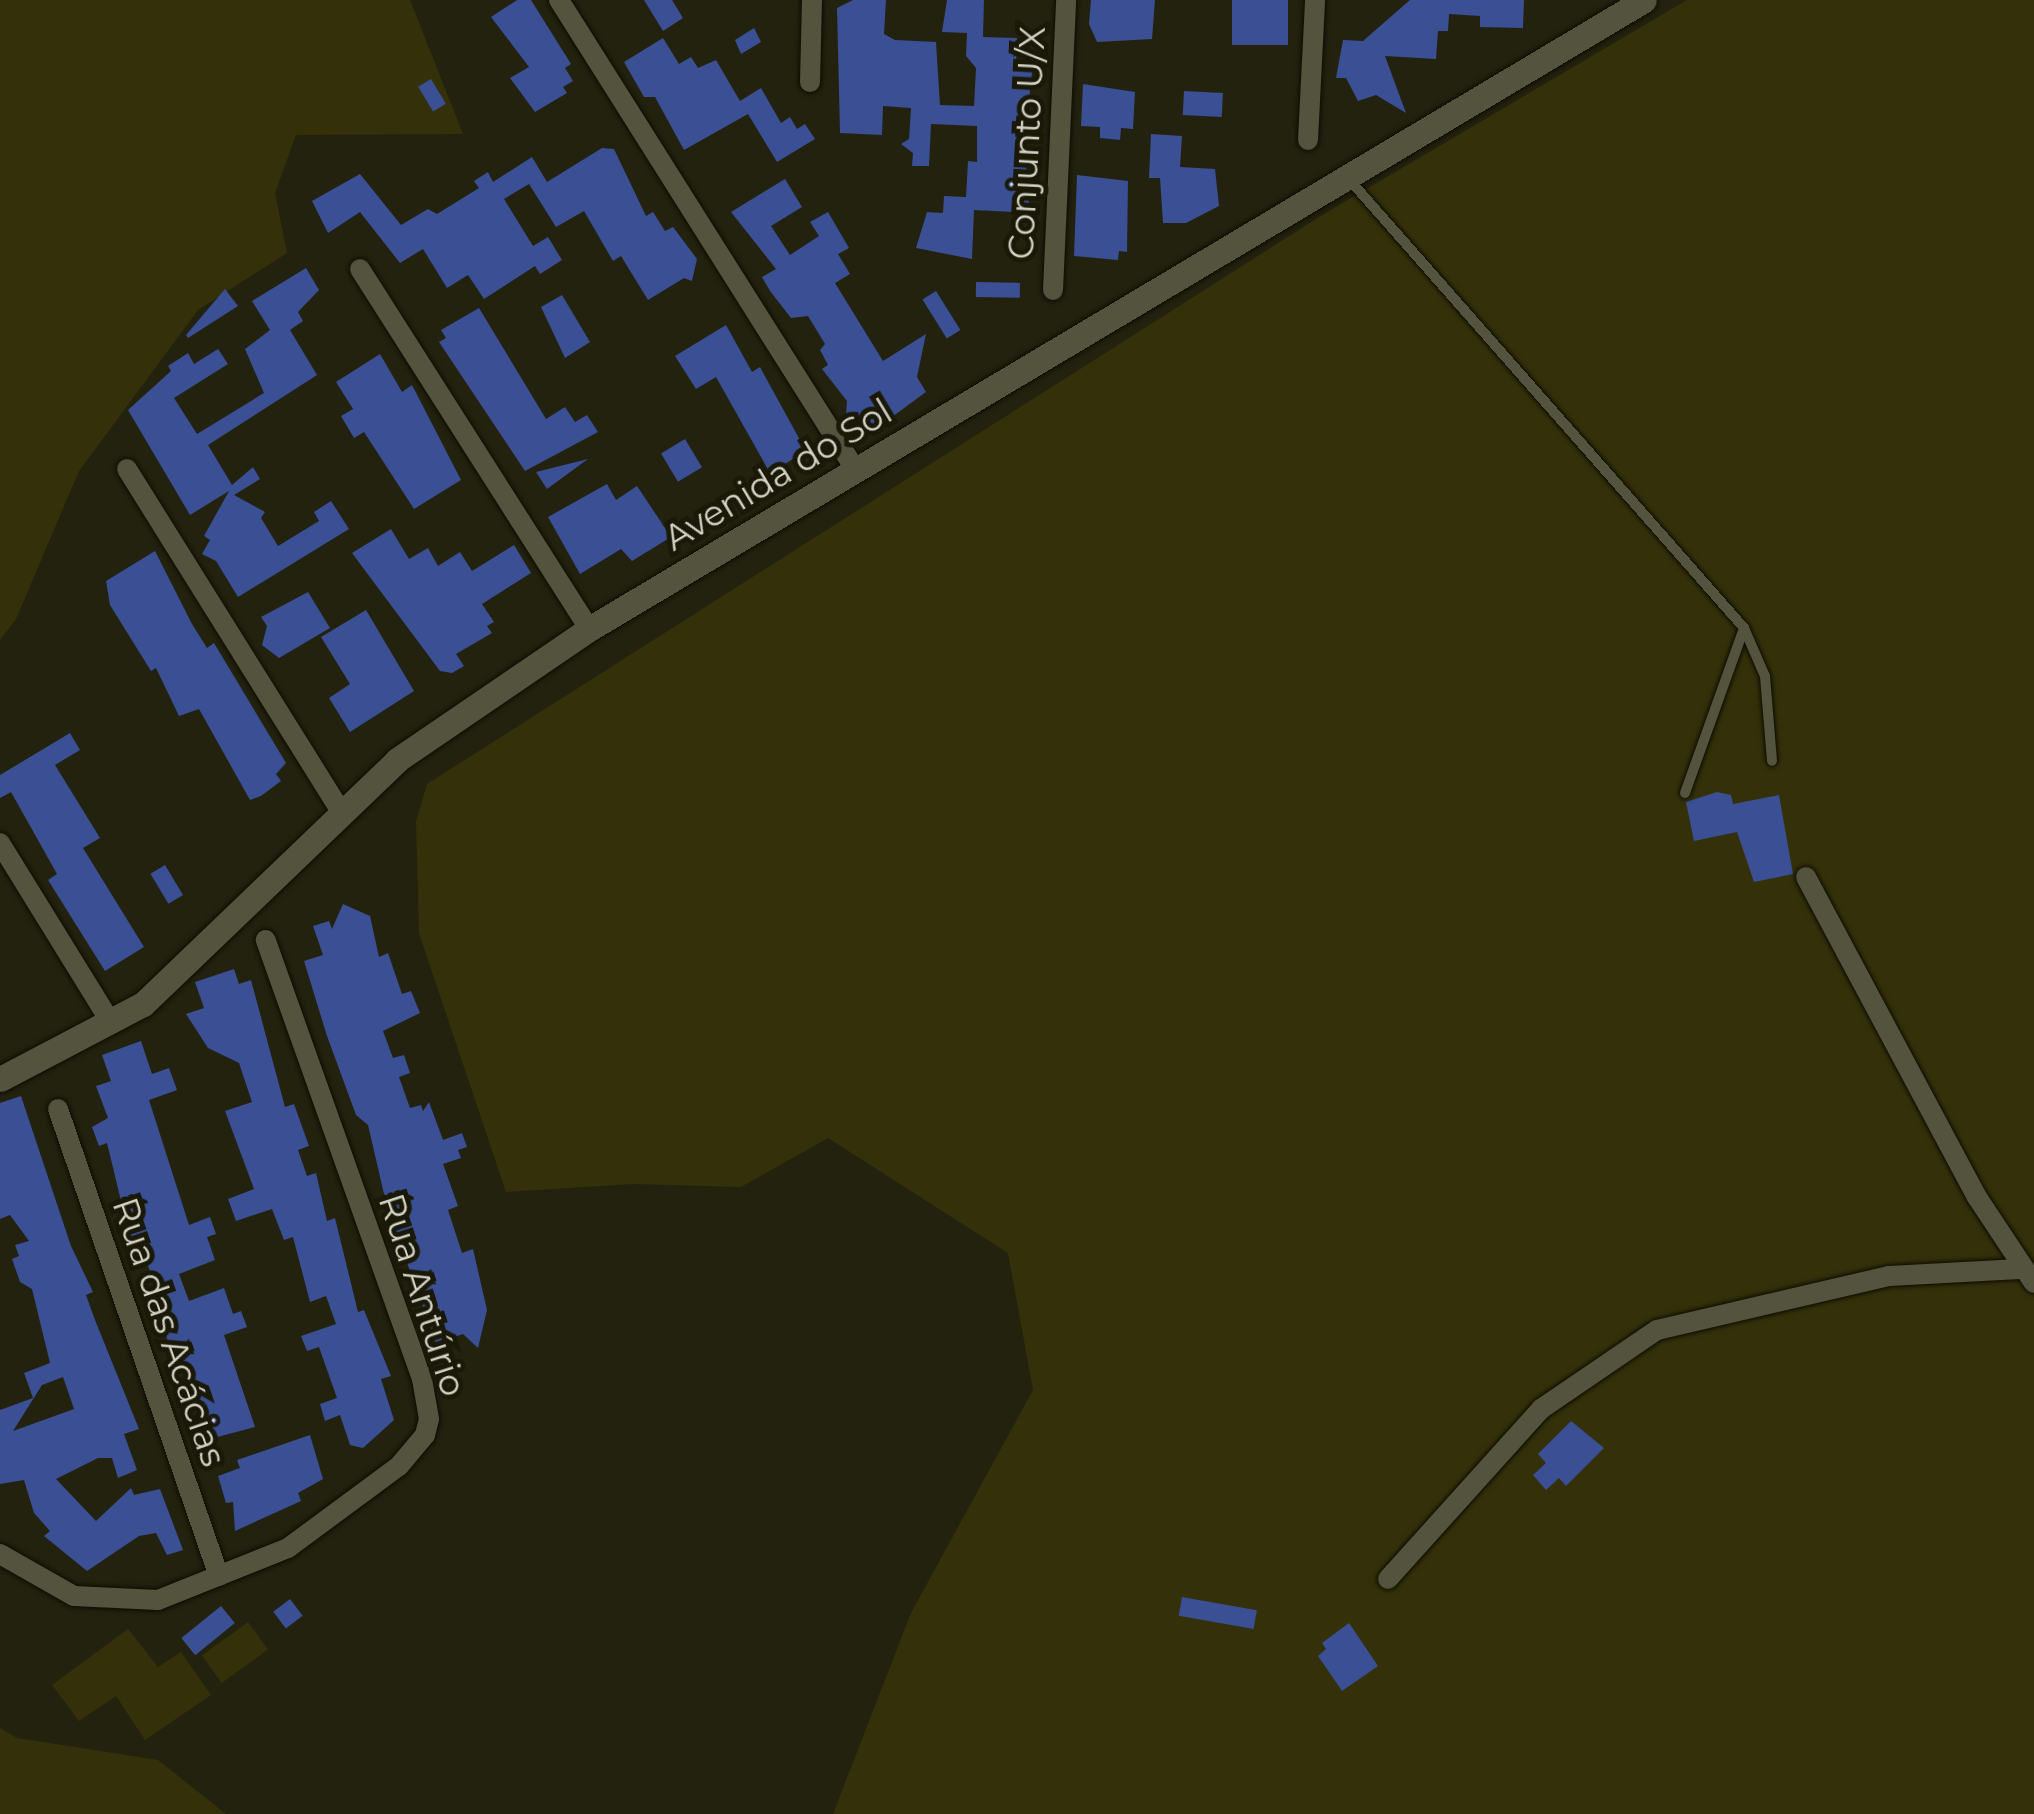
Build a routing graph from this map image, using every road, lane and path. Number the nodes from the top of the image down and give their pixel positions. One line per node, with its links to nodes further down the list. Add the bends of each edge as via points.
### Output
1 (559, 0): 11 (street)
2 (812, 0): 6 (street)
3 (1066, 0): 10 (street, Conjunto U/X)
4 (1316, 0): 7 (street)
5 (1644, 0): 8 (street, Avenida do Sol)
6 (810, 82)
7 (1308, 140)
8 (1346, 176): 11 (street, Avenida do Sol); 13 (lane)
9 (360, 269): 14 (street)
10 (1053, 290)
11 (855, 469): 14 (street, Avenida do Sol)
12 (127, 470): 17 (street)
13 (1744, 628): 15 (lane, via 1765,676); 16 (lane)
14 (589, 629): 17 (street, Avenida do Sol, via 398,760)
15 (1772, 761)
16 (1685, 793)
17 (341, 812): 21 (street, Avenida do Sol, via 202,952)
18 (0, 843): 21 (street)
19 (1806, 877): 24 (street)
20 (266, 940): 26 (street, Rua Antúrio, via 422,1379 429,1419 416,1448 344,1508 288,1548)
21 (111, 1023): 22 (street, Avenida do Sol)
22 (0, 1079)
23 (58, 1108): 26 (street, Rua das Acácias)
24 (2027, 1276): 27 (street, via 1889,1276 1657,1330 1541,1409)
25 (0, 1554): 26 (street, Rua Antúrio, via 55,1590 96,1601 158,1600)
26 (218, 1576)
27 (1388, 1578)

